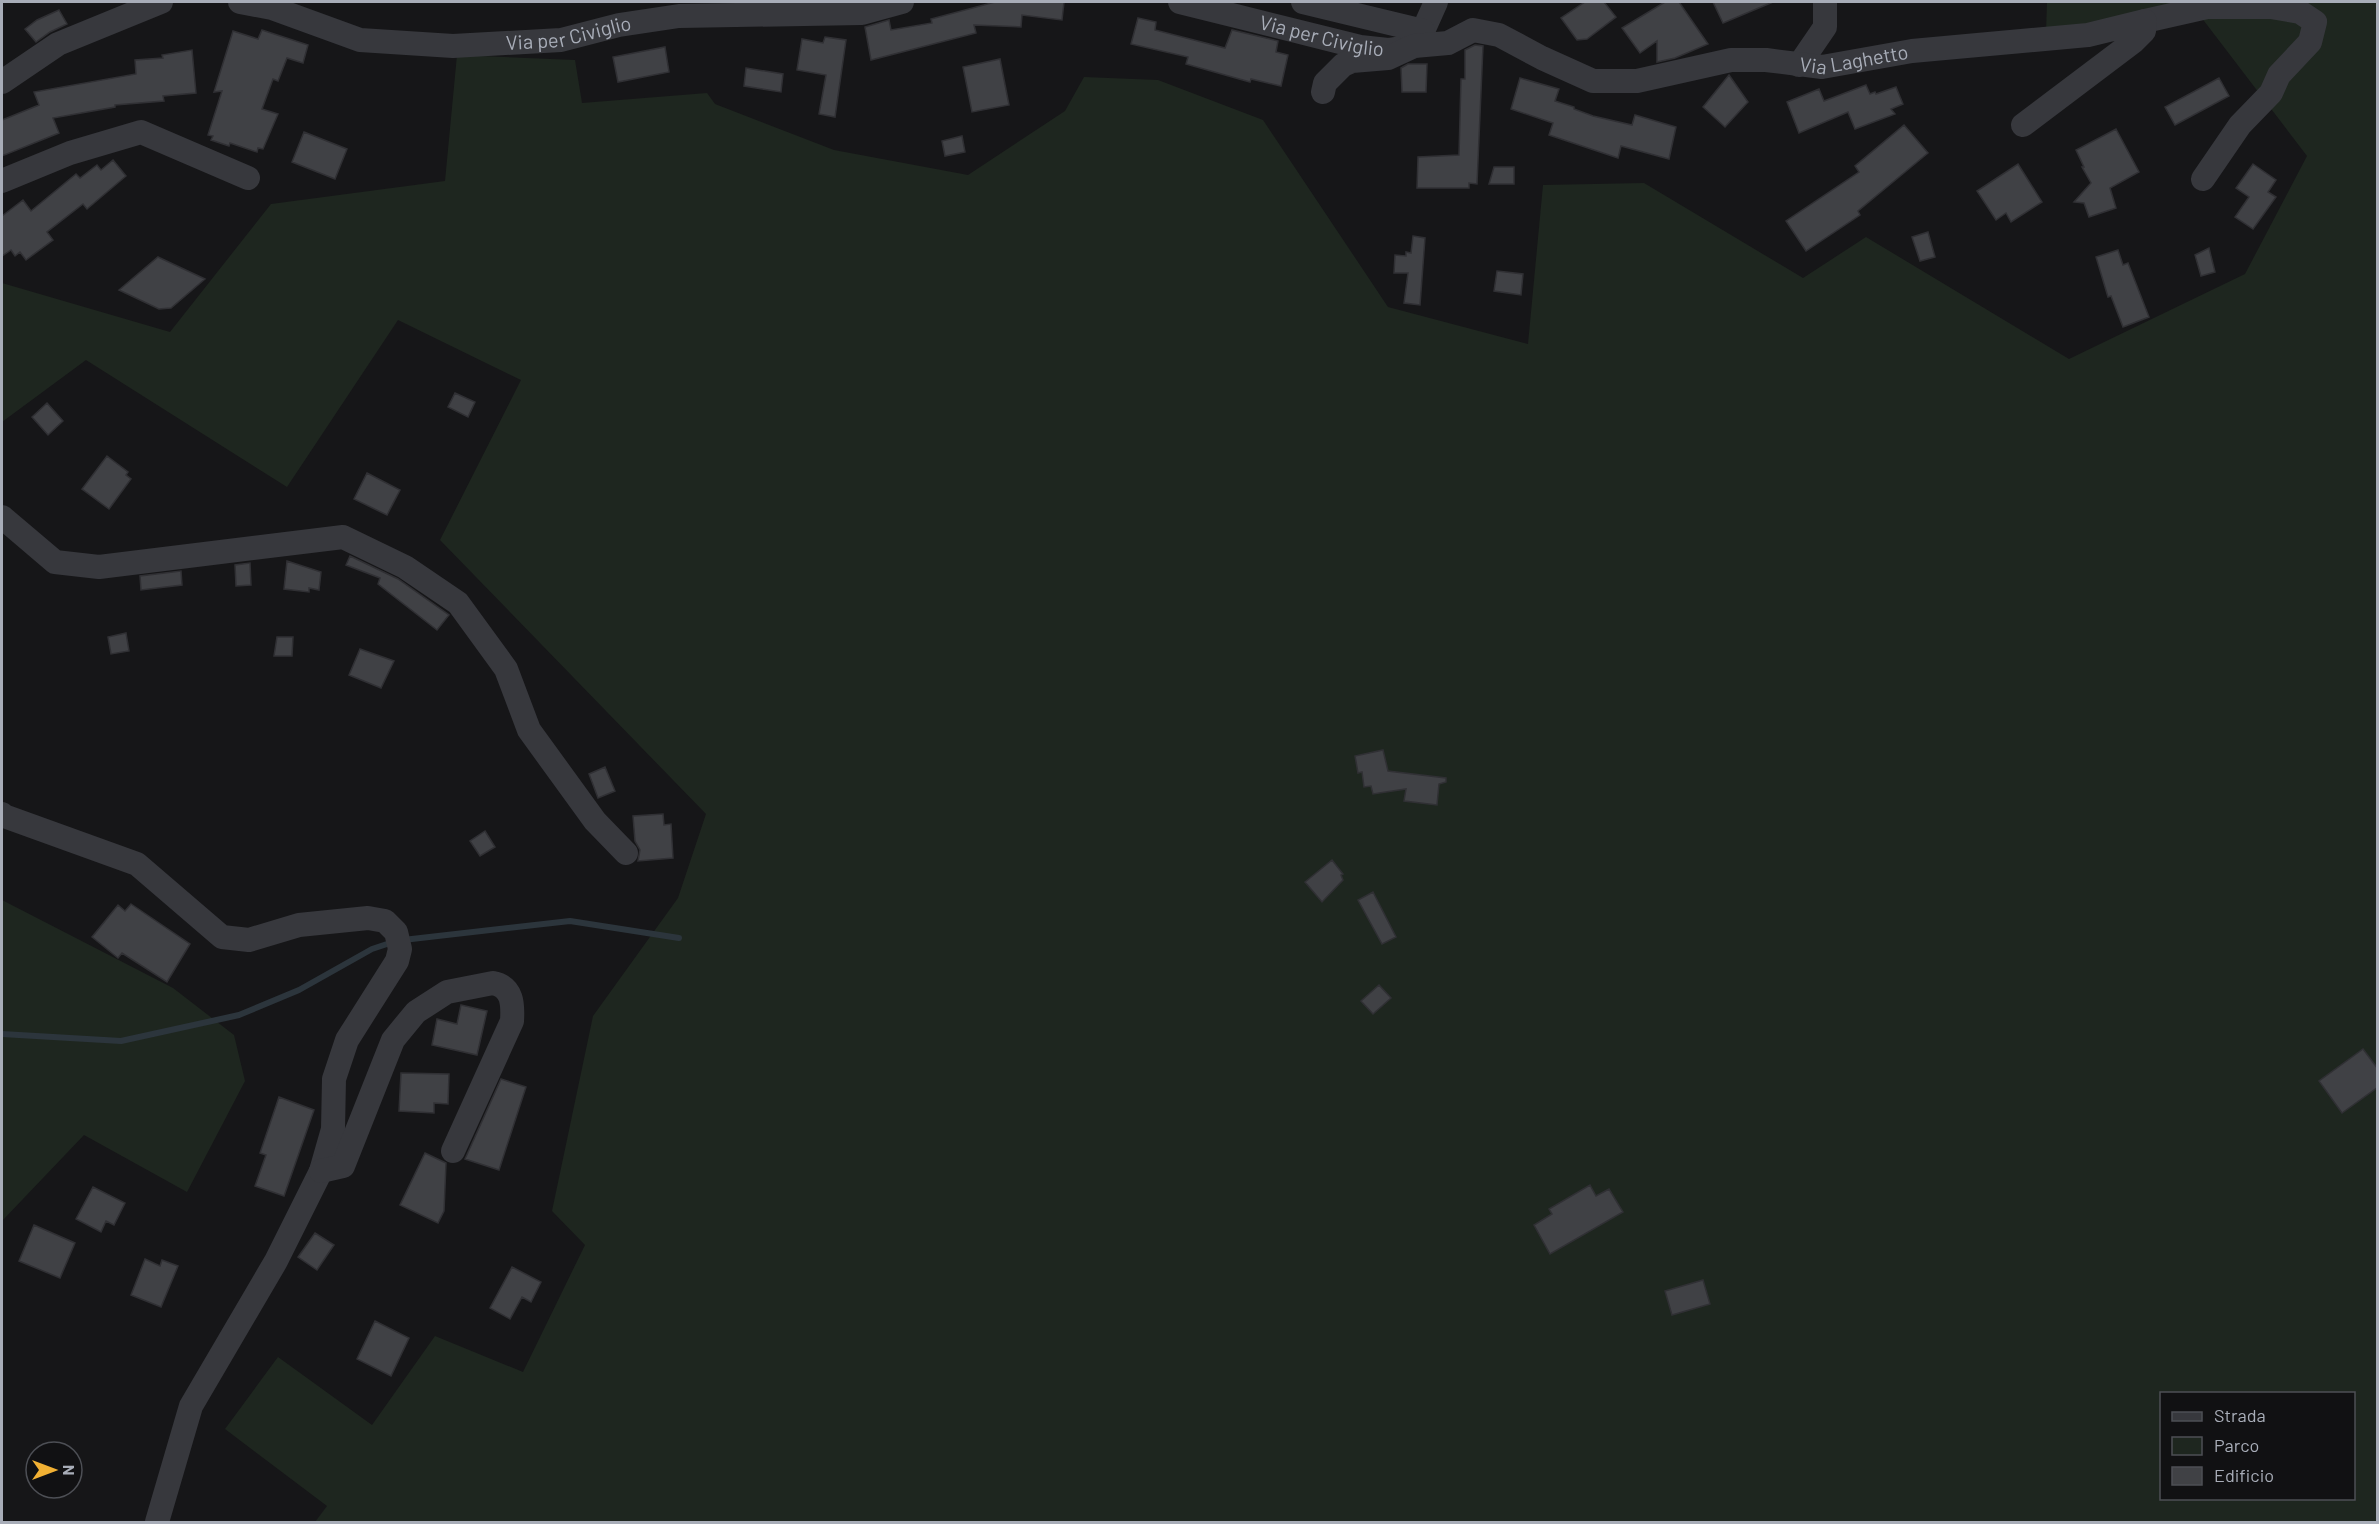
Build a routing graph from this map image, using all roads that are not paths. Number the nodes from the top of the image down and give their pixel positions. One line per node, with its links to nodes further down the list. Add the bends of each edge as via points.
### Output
1 (161, 2): 11 (street, via 58,44)
2 (240, 2): 3 (street, Via per Civiglio, via 272,8 360,40 453,46 561,40 619,25 679,16 862,13)
3 (902, 2)
4 (1180, 2): 9 (street, Via per Civiglio, via 1360,47 1388,50)
5 (1303, 2): 9 (street)
6 (1436, 2): 9 (street)
7 (1825, 2): 10 (street, via 1826,27)
8 (2145, 21): 10 (street, Via Laghetto, via 2088,35 1911,51 1822,67); 14 (street, via 2144,31 2133,42); 16 (street, Via Laghetto, via 2207,7 2271,7 2300,12 2315,22 2310,42 2279,75 2271,93 2240,125)
9 (1419, 38): 10 (street, Via Laghetto, via 1448,43 1473,30 1499,35 1593,81 1637,81 1731,60); 12 (street, via 1388,58 1343,64 1325,83)
10 (1799, 65)
11 (10, 76): 13 (street, via 16,86)
12 (1323, 92)
13 (2, 98)
14 (2023, 125)
15 (248, 178): 17 (street, via 141,132 70,153)
16 (2203, 179)
17 (2, 181)
18 (2, 517): 20 (street, via 55,562 99,567 343,537 405,567 458,603 506,669 529,730 595,821)
19 (3, 815): 22 (street, via 137,864 222,937 249,940 299,926 368,918 385,921 398,940 396,961 347,1040 334,1079 333,1129)
20 (626, 853)
21 (453, 1151): 22 (street, via 512,1021 513,1004 507,991 494,983 447,992 416,1012 393,1040 344,1166)
22 (321, 1171): 23 (street, via 276,1261 191,1406)
23 (157, 1522)

